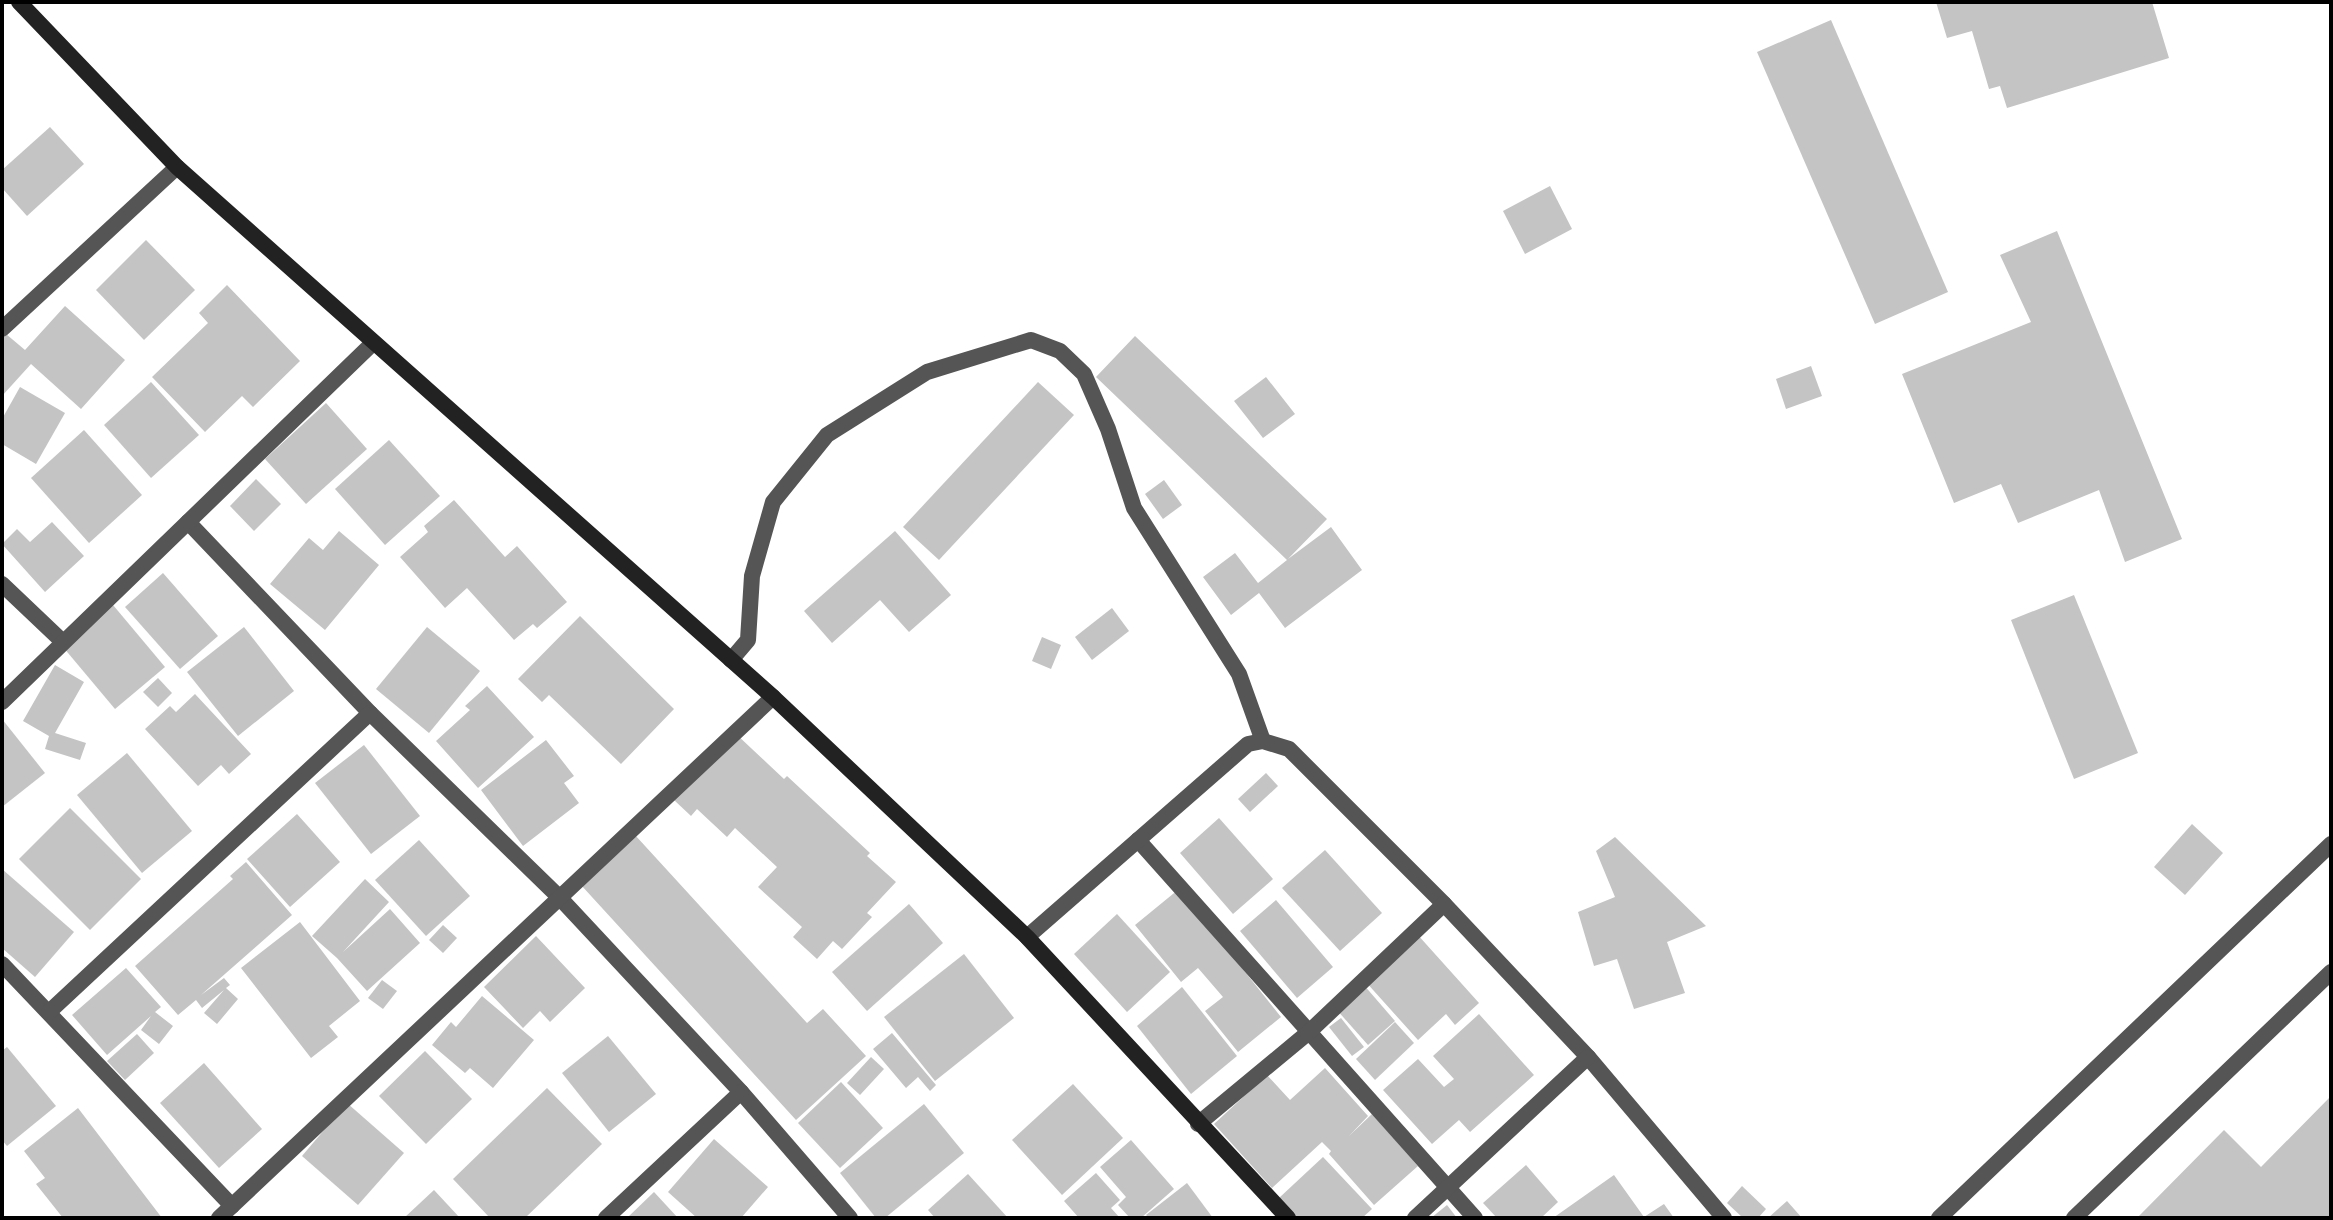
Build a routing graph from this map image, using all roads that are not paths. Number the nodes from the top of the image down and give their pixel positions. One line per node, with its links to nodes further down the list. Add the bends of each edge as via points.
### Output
1 (19, 2): 2 (street)
2 (177, 167): 3 (street); 4 (street)
3 (2, 329)
4 (373, 343): 5 (street); 8 (street)
5 (188, 522): 7 (street); 11 (street)
6 (2, 584): 7 (street)
7 (63, 642): 10 (street)
8 (731, 660): 9 (street); 12 (street, via 748,640 752,576 773,502 827,435 927,372 1031,340 1060,351 1084,374 1134,508 1239,674)
9 (773, 697): 15 (street); 17 (street)
10 (2, 702)
11 (370, 713): 15 (street); 20 (street)
12 (1263, 741): 13 (street, via 1248,744); 16 (street, via 1289,749)
13 (1138, 840): 17 (street); 21 (street)
14 (2331, 844): 27 (street)
15 (559, 897): 23 (street); 26 (street)
16 (1444, 904): 21 (street); 22 (street)
17 (1027, 937): 24 (street)
18 (2, 964): 20 (street)
19 (2331, 972): 35 (street)
20 (49, 1012): 26 (street)
21 (1309, 1032): 24 (street); 25 (street)
22 (1588, 1057): 25 (street); 34 (street)
23 (741, 1092): 29 (street); 30 (street)
24 (1198, 1124): 31 (street)
25 (1448, 1188): 32 (street); 33 (street)
26 (232, 1206): 28 (street)
27 (1945, 1216)
28 (219, 1218)
29 (606, 1218)
30 (850, 1218)
31 (1288, 1218)
32 (1415, 1218)
33 (1475, 1218)
34 (1724, 1218)
35 (2074, 1218)

